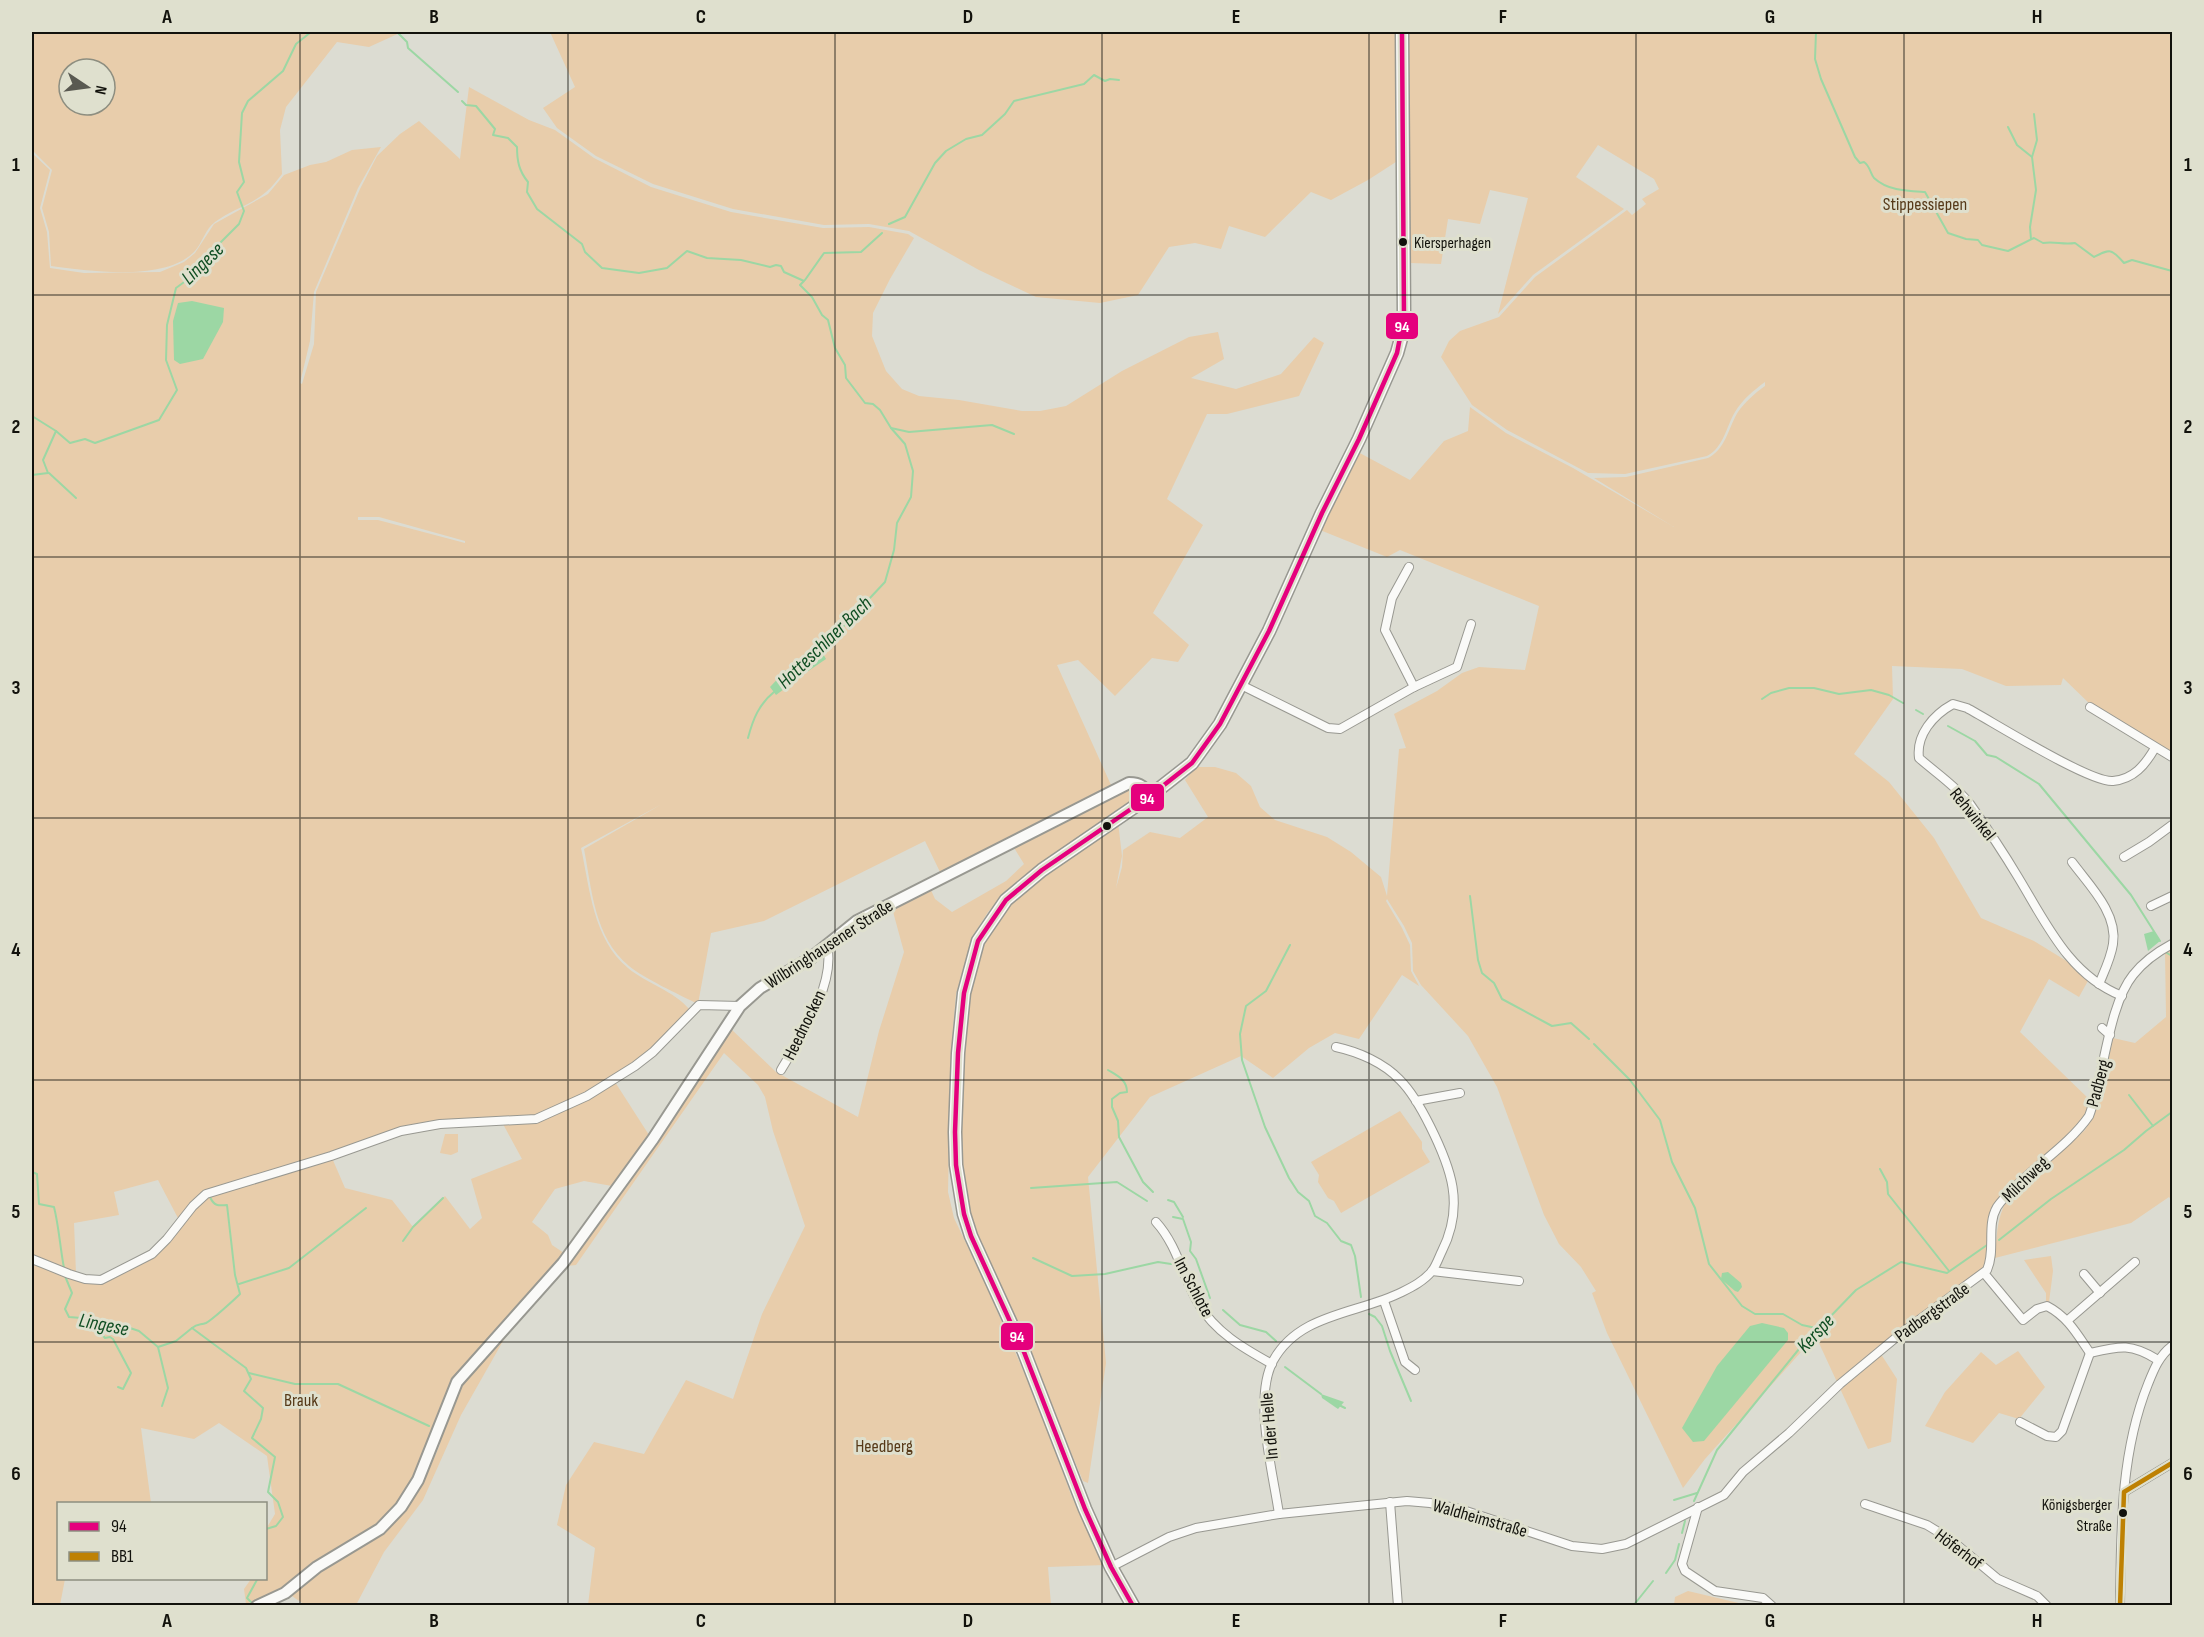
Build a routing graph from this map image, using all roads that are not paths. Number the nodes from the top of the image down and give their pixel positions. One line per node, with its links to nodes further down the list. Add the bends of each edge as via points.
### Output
1 (1402, 32): 4 (main road, via 1402,335 1359,439)
2 (1408, 567): 5 (street, via 1392,598 1385,630)
3 (1471, 624): 5 (street, via 1456,667)
4 (1241, 685): 5 (street, via 1328,728 1340,729); 9 (main road, via 1192,763)
5 (1414, 687)
6 (2090, 707): 7 (street)
7 (2155, 748): 8 (street); 17 (street, Rehwinkel, via 2138,771 2111,781 2079,770 1953,704 1931,722 1917,746 1919,758 1959,791 1995,840 2056,941 2077,967)
8 (2172, 757)
9 (1150, 796): 16 (street, Wilbringhausener Straße, via 1143,786 1129,783 857,921); 50 (main road, via 1042,870 993,916 978,941 970,968 957,1053 956,1165 964,1214)
10 (2172, 825): 11 (street)
11 (2124, 857)
12 (2072, 862): 17 (street, via 2104,905 2111,922 2113,944)
13 (2172, 896): 14 (street)
14 (2151, 906)
15 (2172, 944): 18 (street, Padberg, via 2141,965)
16 (827, 945): 19 (street, Wilbringhausener Straße, via 760,988); 23 (street, Heednocken, via 830,958 824,986 810,1020)
17 (2099, 984): 18 (street, Rehwinkel)
18 (2122, 996): 21 (street, Padberg)
19 (740, 1006): 28 (street, via 699,1005 635,1066 587,1096 536,1119 440,1124 401,1131 206,1194 152,1254 101,1280 85,1279); 51 (street, Wilbringhausener Straße, via 653,1139 563,1263 457,1382 418,1480 401,1507 380,1529 318,1567 285,1593)
20 (2102, 1028): 21 (street, Padberg)
21 (2110, 1035): 26 (street, Padberg, via 2093,1105)
22 (1336, 1047): 25 (street, via 1366,1056 1400,1078)
23 (781, 1070)
24 (1460, 1093): 25 (street)
25 (1416, 1101): 30 (street, via 1447,1160 1453,1184 1450,1231)
26 (2080, 1129): 31 (street, Milchweg, via 1996,1209 1992,1259)
27 (1156, 1222): 40 (street, Im Schlote, via 1167,1233 1209,1318 1222,1333)
28 (32, 1259)
29 (2135, 1262): 34 (street)
30 (1432, 1272): 33 (street); 35 (street, In der Helle)
31 (1984, 1274): 36 (street, via 2023,1320 2047,1306); 44 (street, Padbergstraße, via 1880,1350 1743,1472)
32 (2084, 1274): 34 (street)
33 (1519, 1281)
34 (2100, 1293): 36 (street)
35 (1384, 1301): 40 (street, In der Helle, via 1328,1317 1296,1334); 41 (street, via 1405,1362)
36 (2068, 1320): 38 (street)
37 (2172, 1346): 39 (street)
38 (2090, 1353): 39 (street, via 2129,1346); 42 (street, via 2062,1431 2056,1437)
39 (2158, 1360): 45 (street, via 2133,1430)
40 (1272, 1364): 49 (street, In der Helle, via 1264,1388 1265,1419)
41 (1414, 1370)
42 (2020, 1422)
43 (2172, 1463): 45 (street)
44 (1733, 1486): 48 (street, Waldheimstraße, via 1724,1495)
45 (2124, 1492): 56 (street)
46 (1390, 1502): 48 (street, Waldheimstraße, via 1445,1506 1566,1544 1597,1549 1635,1541); 49 (street, Waldheimstraße); 53 (street)
47 (1865, 1504): 55 (street, Höferhof, via 1927,1525 1998,1579 2037,1596)
48 (1698, 1507): 54 (street, via 1682,1564 1685,1571 1715,1591 1763,1599)
49 (1279, 1514): 50 (street, Waldheimstraße, via 1182,1532)
50 (1112, 1568): 52 (main road)
51 (257, 1605)
52 (1133, 1605)
53 (1398, 1605)
54 (1772, 1605)
55 (2047, 1605)
56 (2120, 1605)

